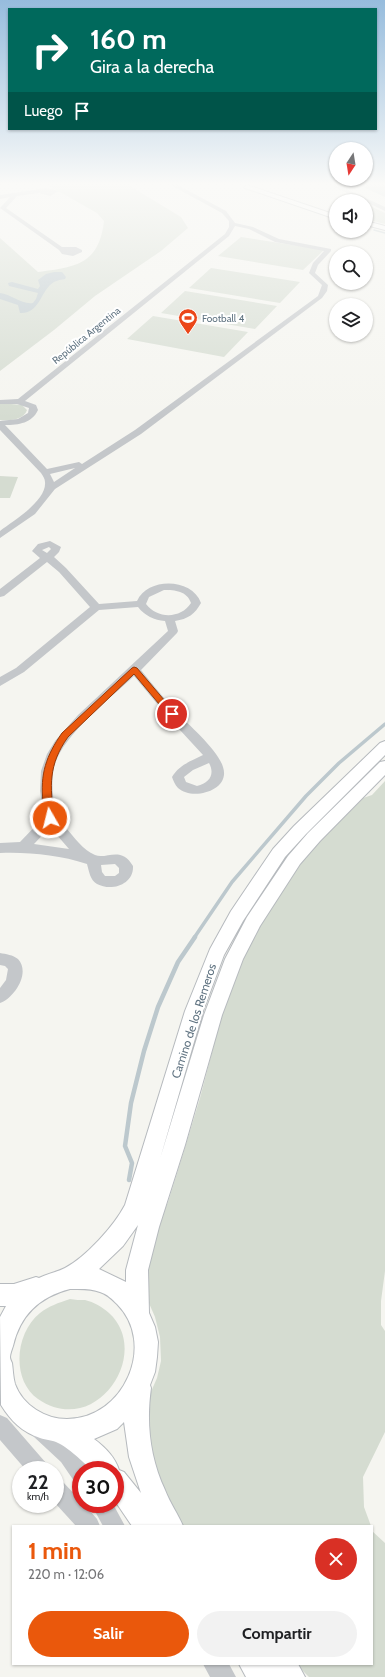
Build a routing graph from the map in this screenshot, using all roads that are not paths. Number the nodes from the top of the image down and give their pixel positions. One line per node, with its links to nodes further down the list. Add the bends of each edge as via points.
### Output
1 (195, 261): 3 (street, República Argentina)
2 (318, 261): 8 (street, via 312,274 325,285 320,296 138,432)
3 (39, 387): 4 (street, República Argentina); 6 (street, República Argentina)
4 (20, 401): 5 (street); 6 (street)
5 (0, 402)
6 (31, 406): 7 (street, República Argentina, via 34,410 29,418)
7 (0, 424): 9 (street)
8 (97, 458): 9 (street, via 70,468); 10 (street, via 56,484)
9 (45, 472): 10 (street, via 49,477)
10 (48, 492): 11 (street, via 32,512)
11 (0, 535)
12 (0, 594): 14 (street, via 48,558 57,564)
13 (141, 604): 14 (street); 15 (street, via 143,609 154,616); 15 (street, via 145,595 156,588 179,588 192,594 196,603 190,612)
14 (96, 606): 17 (street, via 26,666)
15 (169, 618): 16 (street, via 173,631)
16 (134, 669): 19 (street); 21 (street, via 58,744 47,775)
17 (0, 682)
18 (385, 746): 26 (main road, Camino de los Remeros, via 300,830 263,876 237,916 216,954 194,1011 135,1209 127,1223 106,1247)
19 (211, 756)
20 (385, 766): 29 (main road, Camino de los Remeros, via 294,860 253,922 234,959 213,1015 136,1270)
21 (50, 818): 22 (street); 22 (street, via 77,848 93,861 70,854)
22 (23, 847): 23 (street)
23 (0, 848)
24 (0, 959): 25 (street, via 11,961 16,974 10,987)
25 (0, 997)
26 (70, 1278): 27 (main road); 29 (main road, via 90,1278 110,1284 126,1297)
27 (48, 1284): 28 (main road, via 14,1295); 30 (main road, via 30,1296 14,1313 4,1334)
28 (0, 1295)
29 (138, 1313): 32 (main road, via 146,1336 146,1360)
30 (0, 1354)
31 (1, 1373): 34 (main road, via 9,1398 21,1413)
32 (139, 1384): 35 (main road, via 126,1404 108,1420 87,1430); 45 (main road, via 136,1412 139,1447 150,1483)
33 (0, 1425): 36 (street)
34 (36, 1425): 35 (main road); 37 (street)
35 (64, 1432): 38 (main road)
36 (31, 1461)
37 (72, 1461)
38 (100, 1461)
39 (124, 1492): 44 (main road)
40 (64, 1498): 42 (street)
41 (107, 1513): 43 (street)
42 (89, 1525)
43 (114, 1525)
44 (145, 1525)
45 (169, 1525)
46 (215, 1665): 49 (street)
47 (254, 1665): 50 (main road)
48 (280, 1665): 51 (main road)
49 (225, 1677)
50 (265, 1677)
51 (291, 1677)

